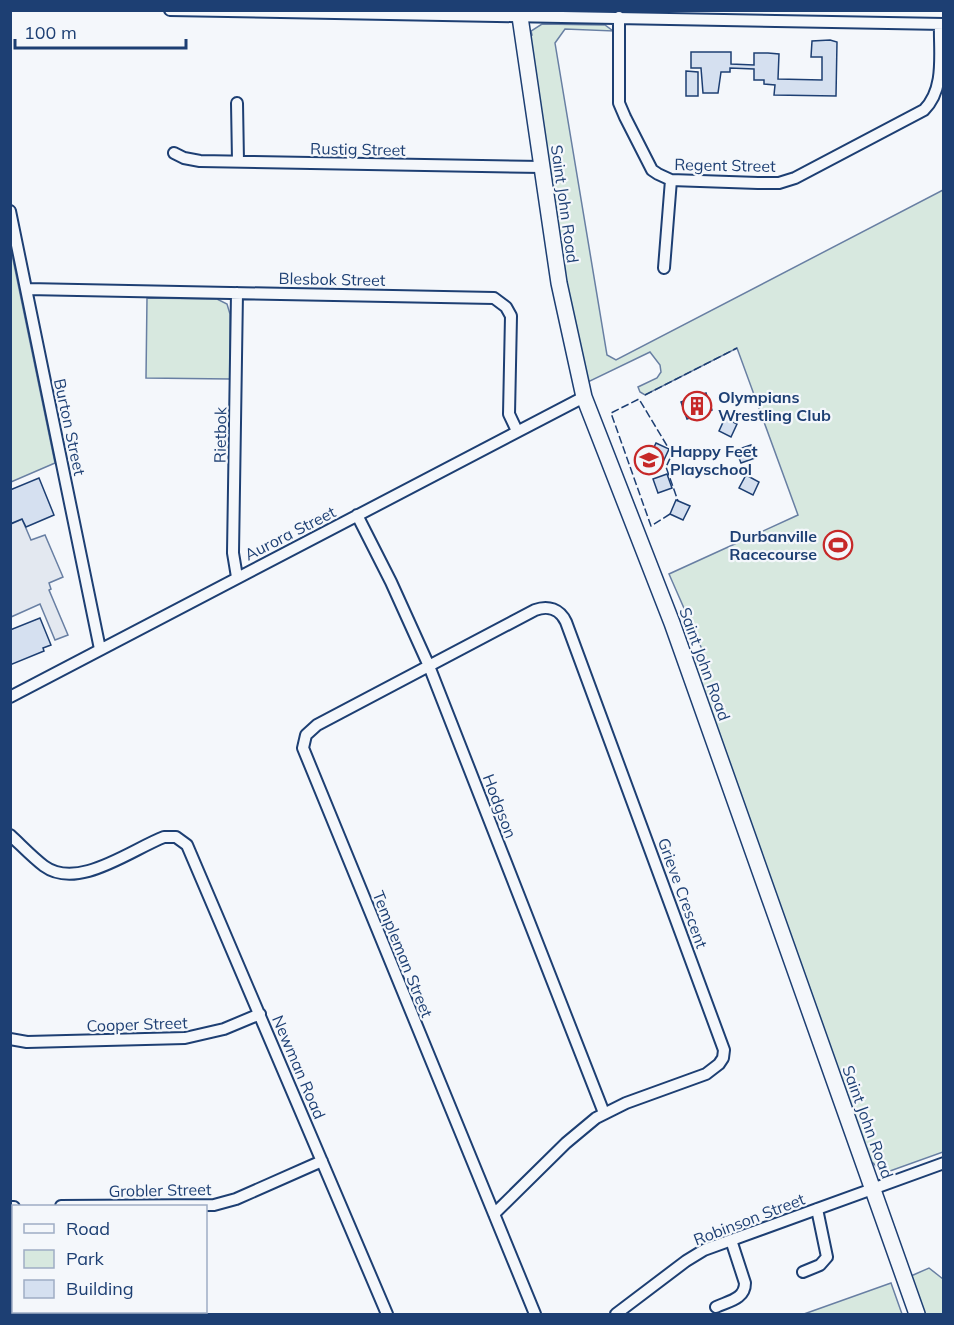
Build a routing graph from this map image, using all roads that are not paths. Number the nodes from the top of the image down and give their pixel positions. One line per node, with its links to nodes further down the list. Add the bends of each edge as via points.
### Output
1 (170, 10): 2 (street)
2 (519, 14): 3 (street); 8 (main road, Saint John Road)
3 (627, 15): 4 (street); 9 (street, Regent Street, via 618,94 622,110 649,165)
4 (942, 24): 9 (street, Regent Street, via 938,87 933,100 919,113 779,183)
5 (237, 103): 7 (street)
6 (174, 153): 7 (street, Rustig Street, via 200,161)
7 (238, 161): 8 (street, Rustig Street)
8 (542, 167): 14 (main road, Saint John Road, via 559,283)
9 (671, 180): 11 (street)
10 (10, 211): 12 (street, Burton Street)
11 (664, 268)
12 (27, 290): 13 (street, Blesbok Street); 18 (street, Burton Street)
13 (237, 293): 15 (street, Blesbok Street, via 499,300 511,316 509,414); 17 (street, Rietbok, via 233,553)
14 (584, 397): 15 (street, Aurora Street); 27 (main road, Saint John Road, via 672,623)
15 (517, 431): 16 (street, Aurora Street)
16 (357, 515): 17 (street, Aurora Street); 19 (street, Hodgson)
17 (237, 577): 18 (street, Aurora Street)
18 (100, 649): 20 (street, Aurora Street)
19 (429, 666): 24 (street, Hodgson); 24 (street, Grieve Crescent, via 540,608 557,611 566,622 724,1050 719,1064 706,1074); 30 (street, Templeman Street, via 313,727 303,748)
20 (10, 697)
21 (10, 835): 22 (street, Newman Road, via 45,867 74,874 164,837 184,841)
22 (260, 1014): 23 (street, Cooper Street, via 224,1029 185,1038 27,1042); 25 (street, Newman Road)
23 (10, 1039)
24 (604, 1113): 30 (street, Grieve Crescent, via 566,1143)
25 (322, 1161): 28 (street, Grobler Street, via 236,1199); 34 (street, Newman Road)
26 (944, 1163): 27 (street, Robinson Street)
27 (873, 1188): 29 (street, Robinson Street); 37 (main road, Saint John Road)
28 (207, 1205)
29 (817, 1209): 31 (street, Robinson Street); 32 (street, via 827,1257 820,1265)
30 (494, 1214): 35 (street, Templeman Street)
31 (731, 1240): 33 (street, via 745,1289 741,1296); 36 (street, Robinson Street, via 686,1261)
32 (803, 1272)
33 (716, 1307)
34 (387, 1314)
35 (535, 1314)
36 (616, 1314)
37 (917, 1314)

